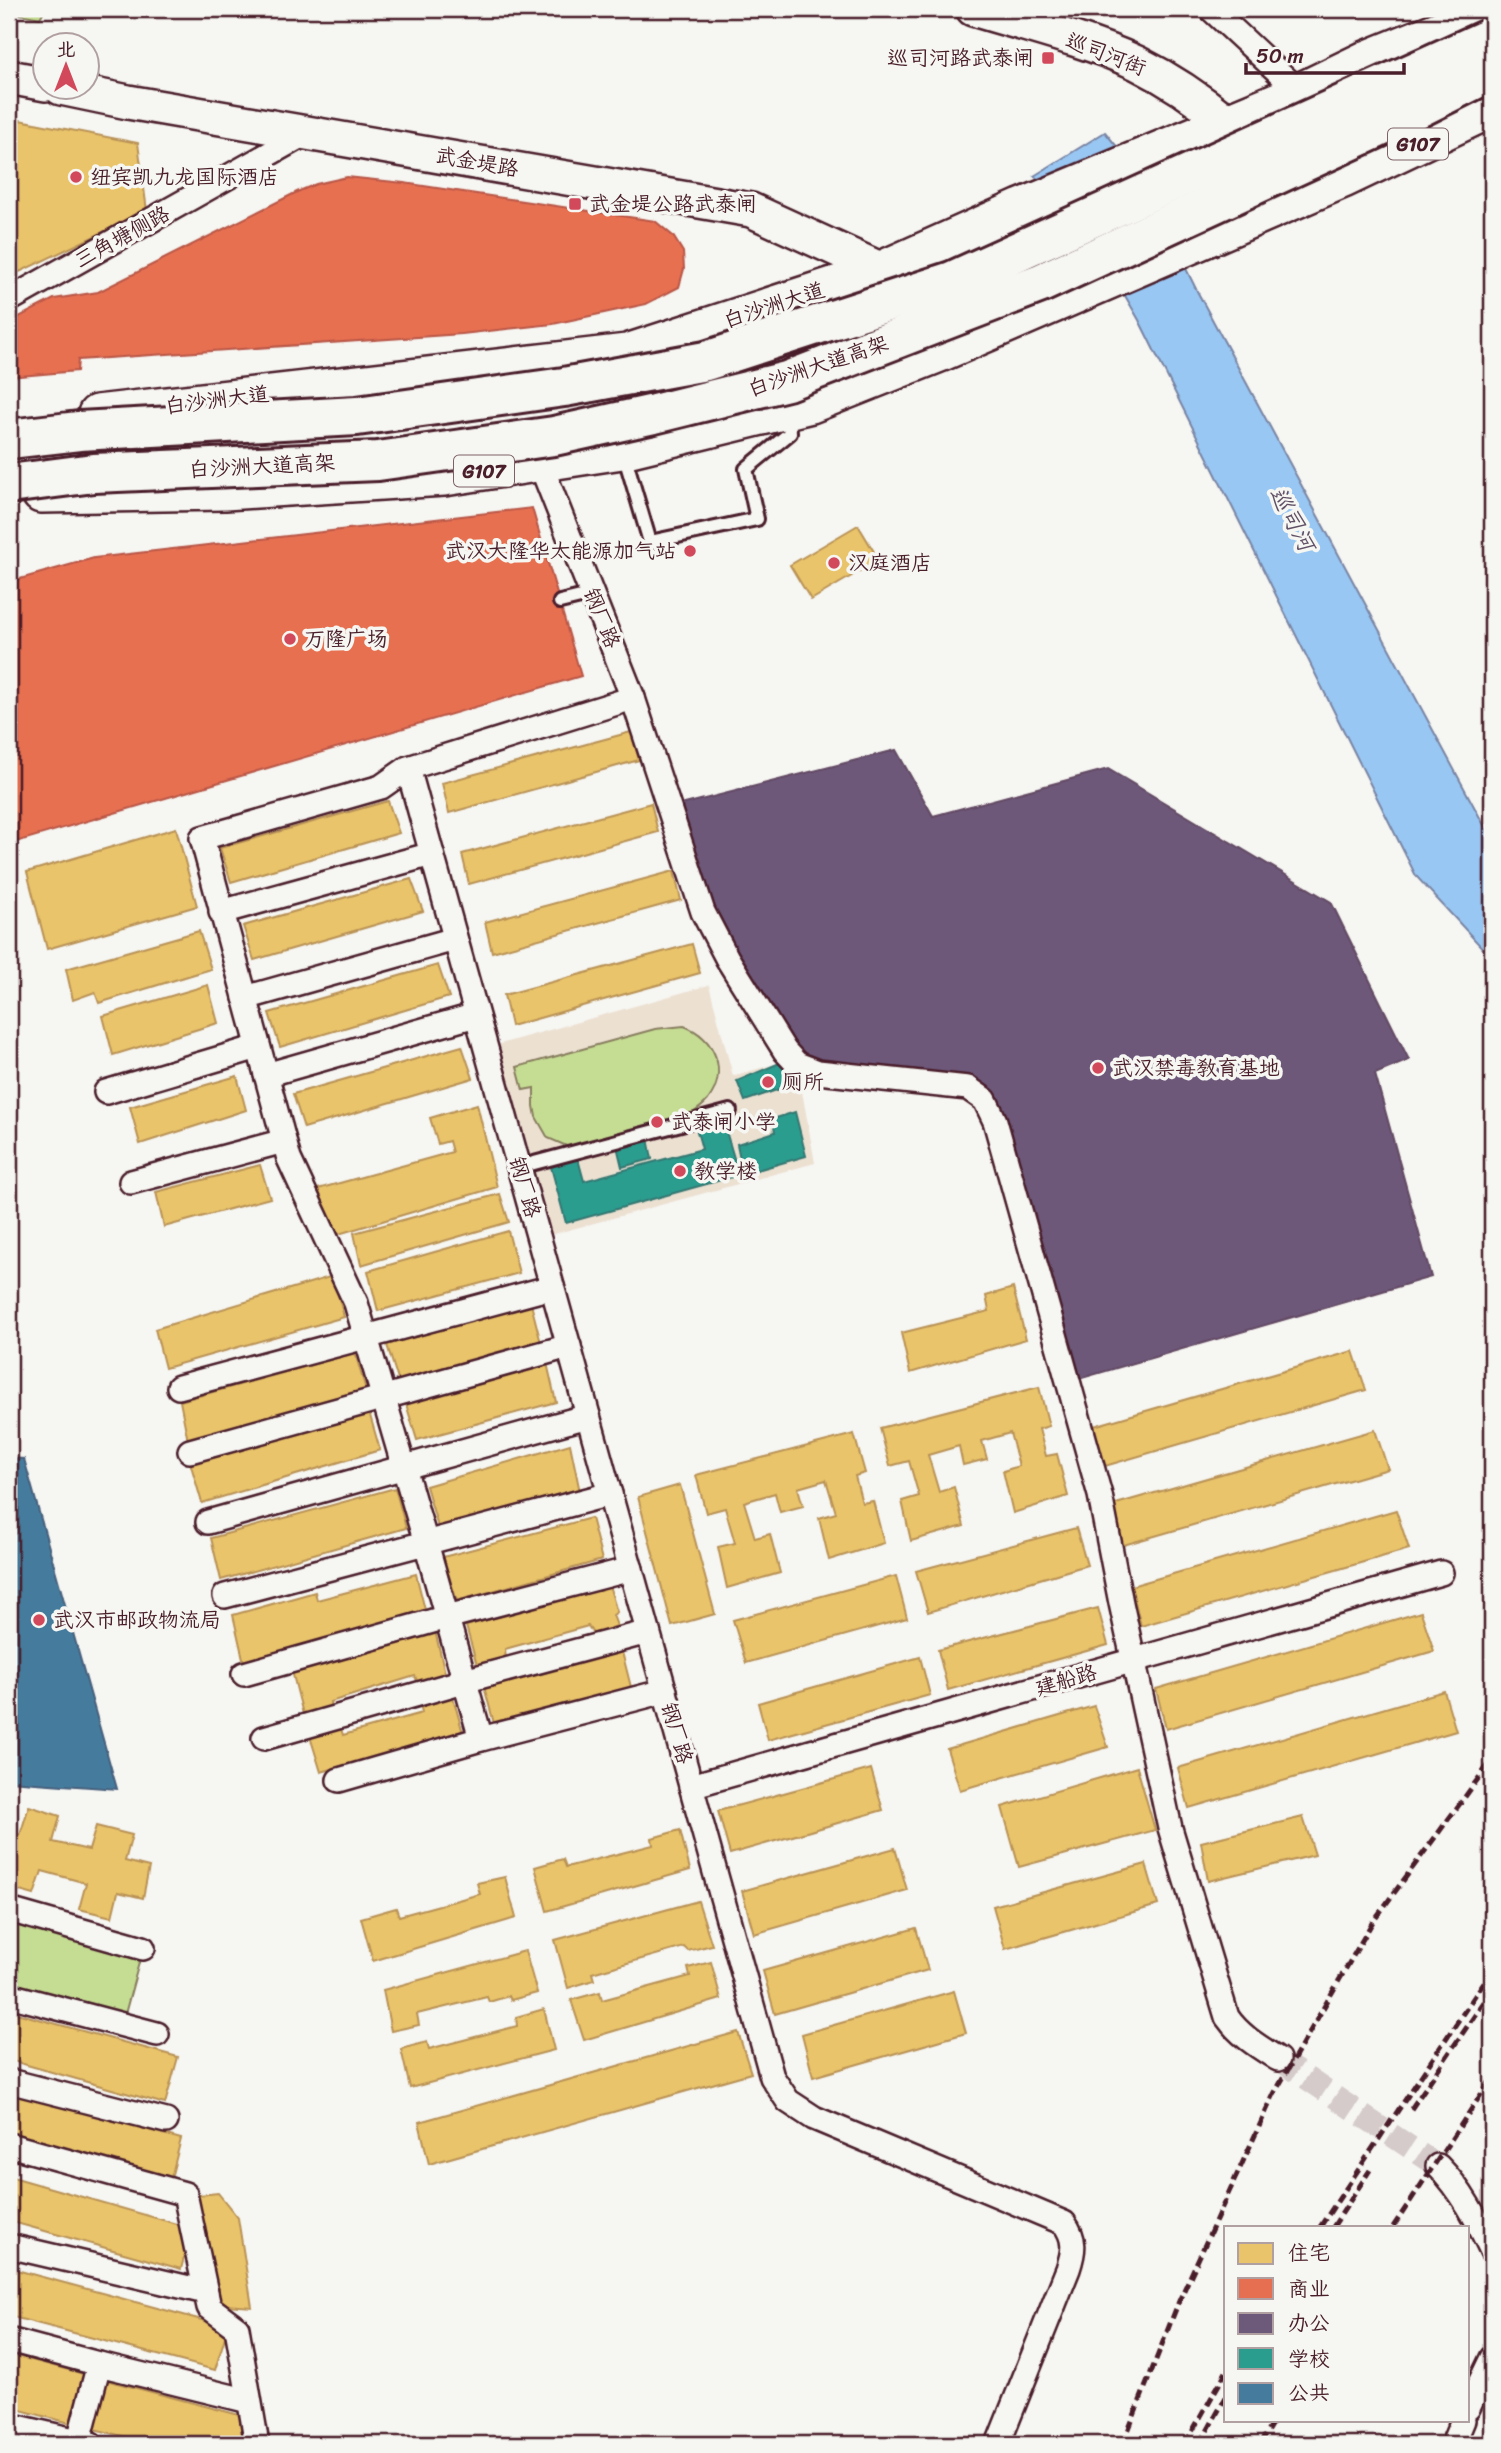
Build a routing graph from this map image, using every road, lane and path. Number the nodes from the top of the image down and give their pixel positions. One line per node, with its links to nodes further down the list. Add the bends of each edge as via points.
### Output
1 (973, 9): 12 (street, 巡司河街, via 1135,62)
2 (1009, 9): 12 (street, 巡司河街, via 1136,49 1177,71)
3 (1211, 9): 9 (street)
4 (1492, 9): 9 (main road, 白沙洲大道)
5 (1492, 37): 21 (highway, 白沙洲大道高架, bridge, via 952,281 706,360 564,387 357,416)
6 (1492, 71): 24 (highway, 白沙洲大道高架, bridge, via 1041,283 787,382 554,436 391,459 94,473)
7 (9, 77): 8 (street)
8 (32, 81)
9 (1300, 92): 12 (main road, 白沙洲大道)
10 (102, 95): 14 (street, 武金堤路)
11 (1492, 108): 15 (main road, G107)
12 (1237, 118): 16 (main road, 白沙洲大道)
13 (1492, 125): 15 (street, via 1332,198)
14 (308, 132): 16 (street, 武金堤路, via 751,210); 17 (street, 三角塘侧路)
15 (1286, 203): 18 (main road, G107)
16 (882, 270): 18 (street); 20 (main road, 白沙洲大道, via 627,353)
17 (9, 300)
18 (942, 352): 19 (main road, G107)
19 (789, 409): 22 (main road, G107); 22 (lane, via 790,433 746,469 757,519 650,542)
20 (9, 424)
21 (9, 439)
22 (622, 450): 23 (main road, G107)
23 (540, 463): 25 (main road, G107, via 444,477 225,491); 26 (street, 钢厂路)
24 (9, 484)
25 (9, 495)
26 (593, 594): 27 (lane); 28 (street, 钢厂路)
27 (560, 602)
28 (633, 698): 29 (street); 58 (street, 钢厂路, via 703,912 791,1058 818,1072 968,1087 985,1100 995,1121 1100,1495)
29 (408, 768): 30 (street, 钢厂路); 31 (street, via 381,788 202,838)
30 (432, 853): 31 (street); 32 (street, 钢厂路)
31 (221, 912): 33 (street)
32 (455, 939): 33 (street); 34 (street, 钢厂路)
33 (245, 998): 35 (street)
34 (477, 1014): 36 (street); 40 (street, 钢厂路)
35 (258, 1047): 36 (street); 37 (street)
36 (266, 1075): 39 (street)
37 (106, 1092)
38 (730, 1111): 40 (lane)
39 (284, 1141): 41 (street); 43 (street, via 356,1303)
40 (519, 1167): 42 (street, 钢厂路)
41 (131, 1182)
42 (552, 1287): 43 (street); 44 (street, 钢厂路)
43 (366, 1337): 45 (street); 46 (street)
44 (569, 1346): 46 (street); 47 (street, 钢厂路)
45 (179, 1387)
46 (383, 1397): 48 (street); 49 (street)
47 (588, 1416): 49 (street); 50 (street, 钢厂路)
48 (190, 1451)
49 (404, 1468): 51 (street); 52 (street)
50 (610, 1494): 52 (street); 53 (street, 钢厂路)
51 (208, 1522)
52 (426, 1543): 55 (street); 56 (street)
53 (631, 1569): 56 (street); 57 (street, 钢厂路)
54 (1441, 1573): 58 (street, 建船路)
55 (225, 1596)
56 (447, 1617): 59 (street); 60 (street)
57 (648, 1632): 60 (street); 61 (street, 钢厂路)
58 (1133, 1661): 65 (street, 建船路); 70 (street, 钢厂路, via 1170,1828 1227,2017 1247,2039)
59 (244, 1674)
60 (464, 1681): 62 (street); 63 (street)
61 (665, 1691): 63 (street); 65 (street, 钢厂路)
62 (264, 1738)
63 (481, 1739): 64 (street)
64 (339, 1780)
65 (691, 1786): 87 (street, 钢厂路, via 772,2077 788,2101 814,2118 1064,2223 1071,2232 1074,2248 1068,2269)
66 (9, 1910): 67 (street)
67 (143, 1948)
68 (9, 1994): 69 (street)
69 (157, 2034)
70 (1278, 2059)
71 (9, 2081): 72 (street)
72 (166, 2122)
73 (10, 2150): 77 (street, via 185,2194)
74 (1438, 2166): 76 (street, via 1470,2207)
75 (9, 2246): 77 (street)
76 (1492, 2250)
77 (206, 2292): 81 (street, via 209,2308 237,2328)
78 (9, 2340): 80 (street)
79 (1492, 2358): 82 (street)
80 (99, 2364): 81 (street); 85 (street)
81 (249, 2401): 86 (street)
82 (1470, 2404)
83 (1462, 2422): 88 (street)
84 (9, 2425): 85 (street)
85 (82, 2443)
86 (257, 2444)
87 (998, 2444)
88 (1453, 2444)

